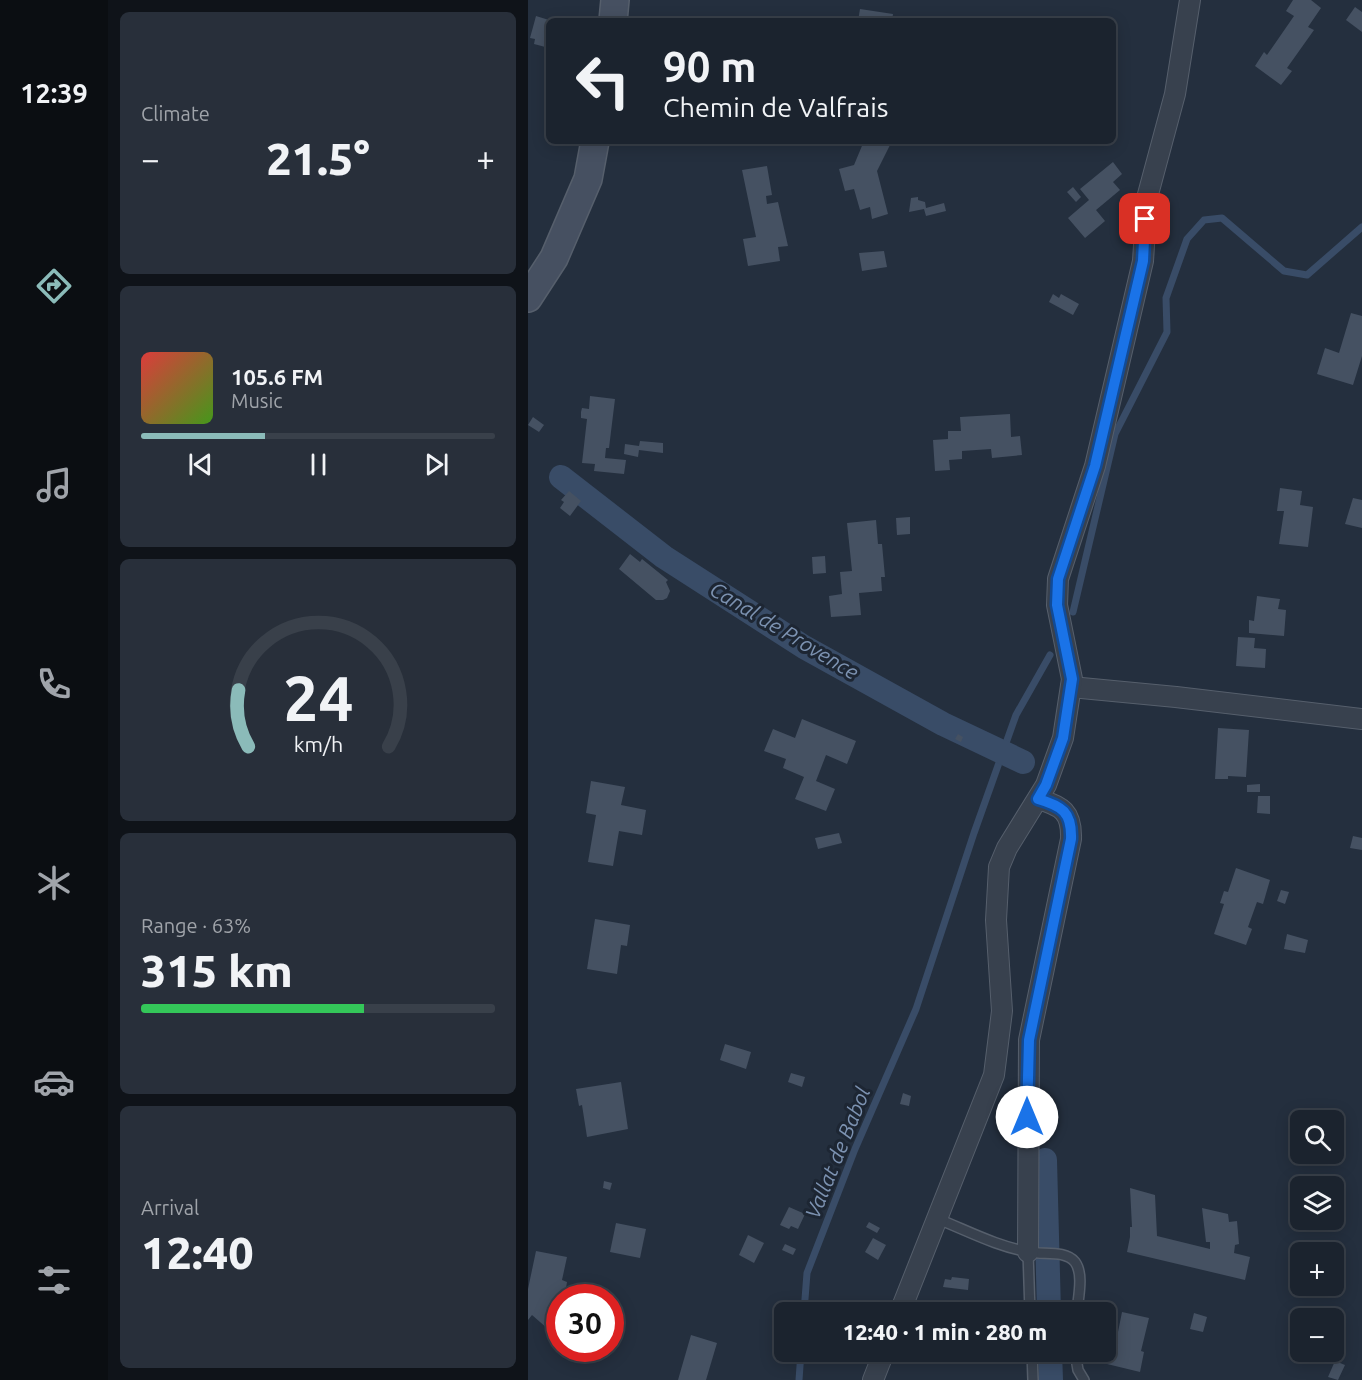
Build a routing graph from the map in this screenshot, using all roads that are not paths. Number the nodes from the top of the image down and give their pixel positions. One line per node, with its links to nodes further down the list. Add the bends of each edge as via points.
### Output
1 (615, 0): 3 (main road)
2 (1190, 0): 6 (street, via 1175,94 1147,198 1143,261 1095,466 1058,579 1057,605)
3 (613, 18)
4 (594, 144): 5 (main road, via 588,179 554,258)
5 (528, 298)
6 (1071, 687): 7 (street); 8 (street, via 1063,738)
7 (1362, 719)
8 (1038, 799): 9 (street, via 999,867 996,920 1002,1011 994,1075); 10 (street, via 1061,808 1072,826 1029,1040)
9 (938, 1219): 10 (lane, via 1002,1245); 11 (street)
10 (1032, 1252): 12 (lane); 13 (lane, via 1070,1257 1079,1272)
11 (904, 1302)
12 (1030, 1302)
13 (1078, 1302)
14 (880, 1362): 17 (street)
15 (1032, 1362): 18 (lane)
16 (1077, 1362): 19 (lane)
17 (873, 1380)
18 (1033, 1380)
19 (1084, 1380)

